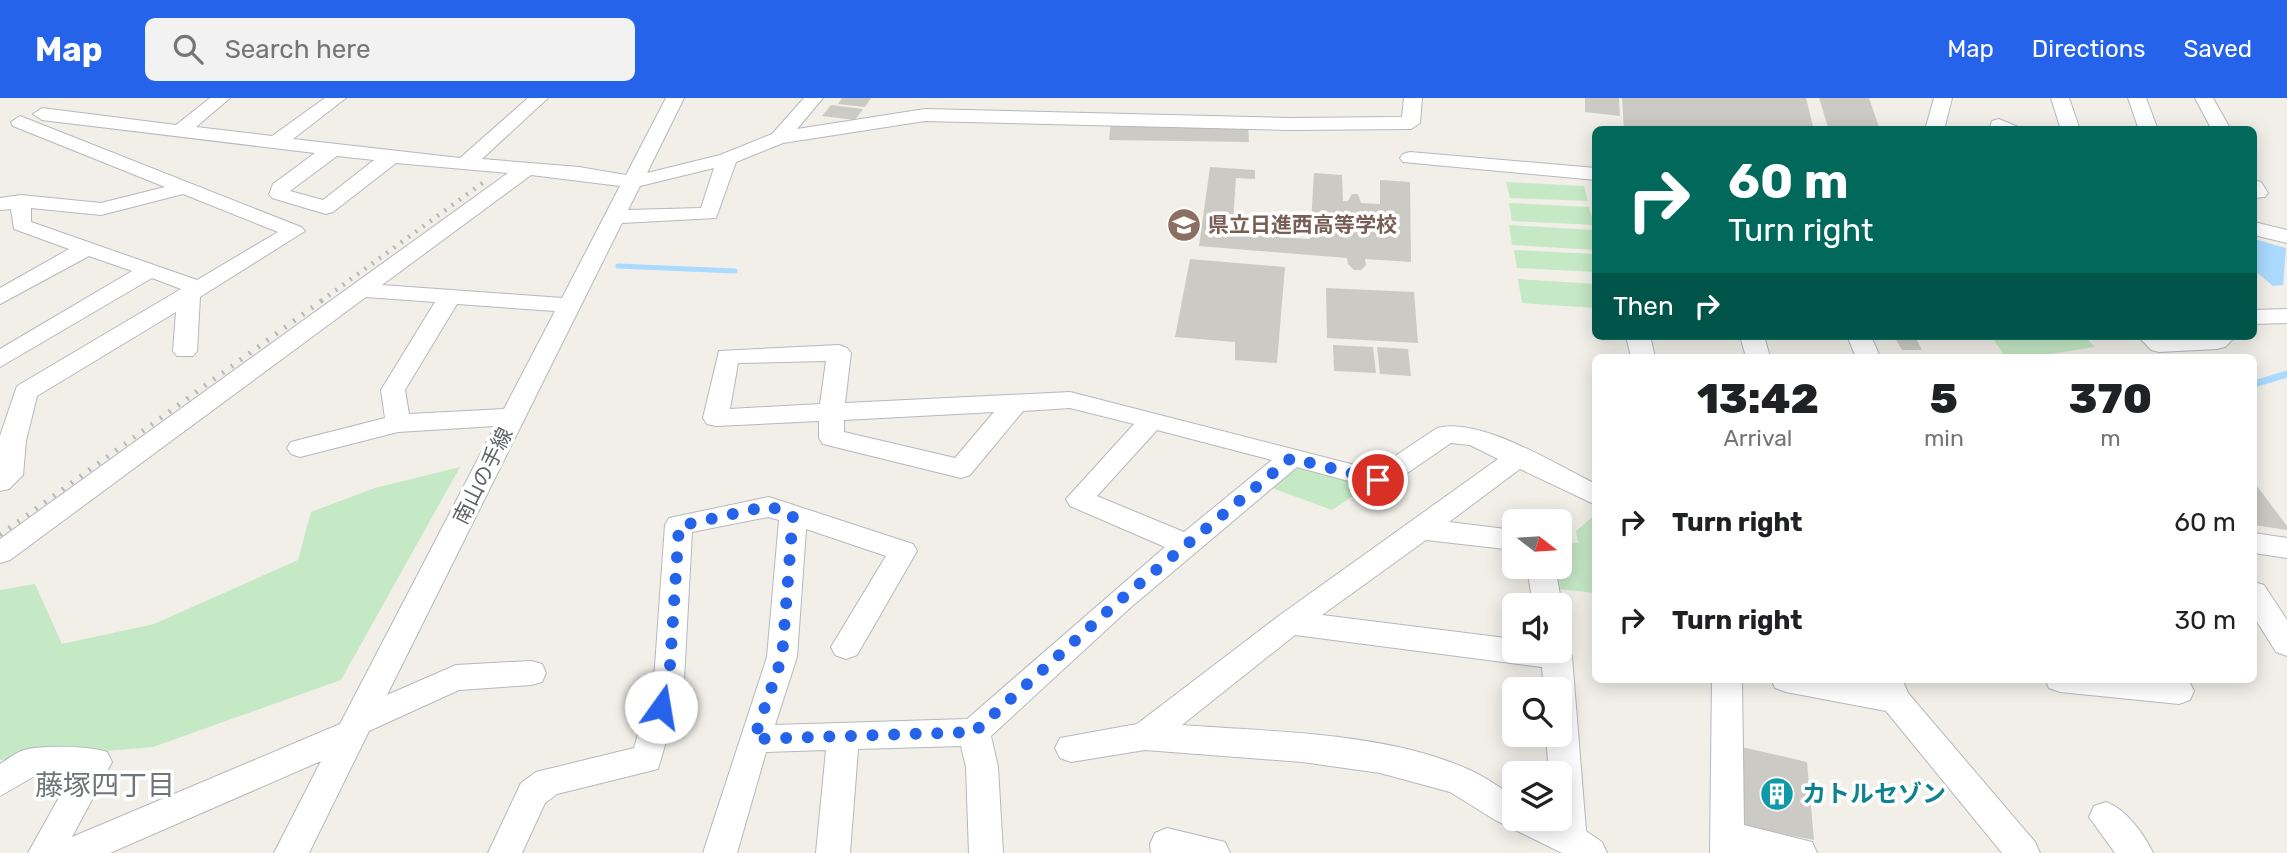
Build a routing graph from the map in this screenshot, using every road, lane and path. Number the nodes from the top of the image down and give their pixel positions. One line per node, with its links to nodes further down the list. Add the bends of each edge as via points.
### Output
1 (68, 98): 13 (street)
2 (220, 98): 20 (street)
3 (337, 98): 22 (street)
4 (540, 98): 27 (street)
5 (675, 98): 30 (street, 南山の手線)
6 (814, 98): 21 (street)
7 (1052, 98): 14 (street)
8 (1413, 98): 14 (street, via 1411,123)
9 (1943, 98): 16 (street)
10 (2060, 98): 17 (street)
11 (2137, 98): 18 (street)
12 (2204, 98): 19 (street)
13 (42, 114): 15 (street); 20 (street)
14 (1039, 118): 21 (street, via 925,115)
15 (10, 120): 31 (street)
16 (1935, 126)
17 (2070, 126)
18 (2148, 126)
19 (2220, 126)
20 (181, 130): 22 (street)
21 (779, 138): 26 (street)
22 (275, 143): 23 (street)
23 (332, 150): 24 (street); 24 (street, via 280,188 279,194 326,208)
24 (391, 157): 27 (street)
25 (1410, 158): 29 (street)
26 (727, 159): 30 (street); 33 (street, via 709,214)
27 (466, 163): 28 (street)
28 (525, 170): 30 (street); 38 (street)
29 (1592, 174)
30 (633, 182): 33 (street, 南山の手線)
31 (183, 188): 32 (street, via 101,209); 39 (street, via 294,231)
32 (10, 202): 36 (street, via 21,225)
33 (614, 217): 42 (street, 南山の手線)
34 (2257, 230): 35 (street)
35 (2287, 237)
36 (87, 248): 37 (street); 41 (street)
37 (150, 271): 39 (street); 48 (street)
38 (357, 290): 40 (street); 66 (street)
39 (194, 291): 47 (street); 54 (street, via 26,392)
40 (451, 295): 42 (street); 53 (street, via 393,390)
41 (0, 296)
42 (570, 305): 51 (street, 南山の手線)
43 (2287, 316): 44 (street)
44 (2257, 317)
45 (2154, 340): 46 (street, via 2158,345)
46 (2219, 340)
47 (185, 351)
48 (0, 359)
49 (1015, 404): 50 (street); 50 (street, via 961,469 832,438); 52 (street, via 1070,400)
50 (831, 412): 50 (street, via 839,354 727,356 716,418)
51 (513, 417): 53 (street); 79 (street, 南山の手線)
52 (1152, 420): 57 (street); 64 (street, via 1079,499)
53 (398, 423): 55 (street)
54 (7, 443): 58 (street, via 10,475)
55 (300, 448)
56 (1519, 457): 57 (street, via 1475,437 1446,434 1378,480); 59 (street); 61 (street)
57 (1291, 458): 64 (street)
58 (0, 482)
59 (1592, 493)
60 (793, 515): 70 (street, via 903,551); 83 (street, via 782,657); 94 (street, via 769,506 679,526 669,681 647,759 548,782 533,793)
61 (1421, 529): 62 (street); 68 (street)
62 (1502, 539)
63 (2257, 544): 65 (street)
64 (1188, 545): 80 (street)
65 (2287, 548)
66 (0, 553)
67 (2257, 598): 69 (street)
68 (1290, 623): 71 (street); 81 (street)
69 (2287, 644)
70 (846, 647)
71 (1502, 648)
72 (1557, 663): 90 (street)
73 (531, 673): 79 (street, via 456,678)
74 (1727, 683): 89 (street)
75 (1824, 683): 78 (street)
76 (2100, 683): 77 (street, via 2179,691)
77 (2174, 683)
78 (1891, 690): 101 (street)
79 (355, 728): 92 (street); 93 (street, 南山の手線)
80 (974, 732): 82 (street); 97 (street, via 982,767)
81 (1146, 736): 84 (street); 86 (street, via 1409,765 1457,780)
82 (843, 737): 83 (street); 96 (street)
83 (754, 739): 95 (street)
84 (1071, 748)
85 (0, 782): 91 (street, via 27,763 96,762)
86 (1502, 806)
87 (2106, 817): 102 (street)
88 (1551, 831): 90 (street)
89 (1727, 845): 100 (street)
90 (1580, 846)
91 (45, 853)
92 (72, 853)
93 (291, 853)
94 (505, 853)
95 (720, 853)
96 (833, 853)
97 (986, 853)
98 (1168, 853): 99 (street, via 1167,844)
99 (1213, 853)
100 (1800, 853)
101 (2023, 853)
102 (2137, 853)

